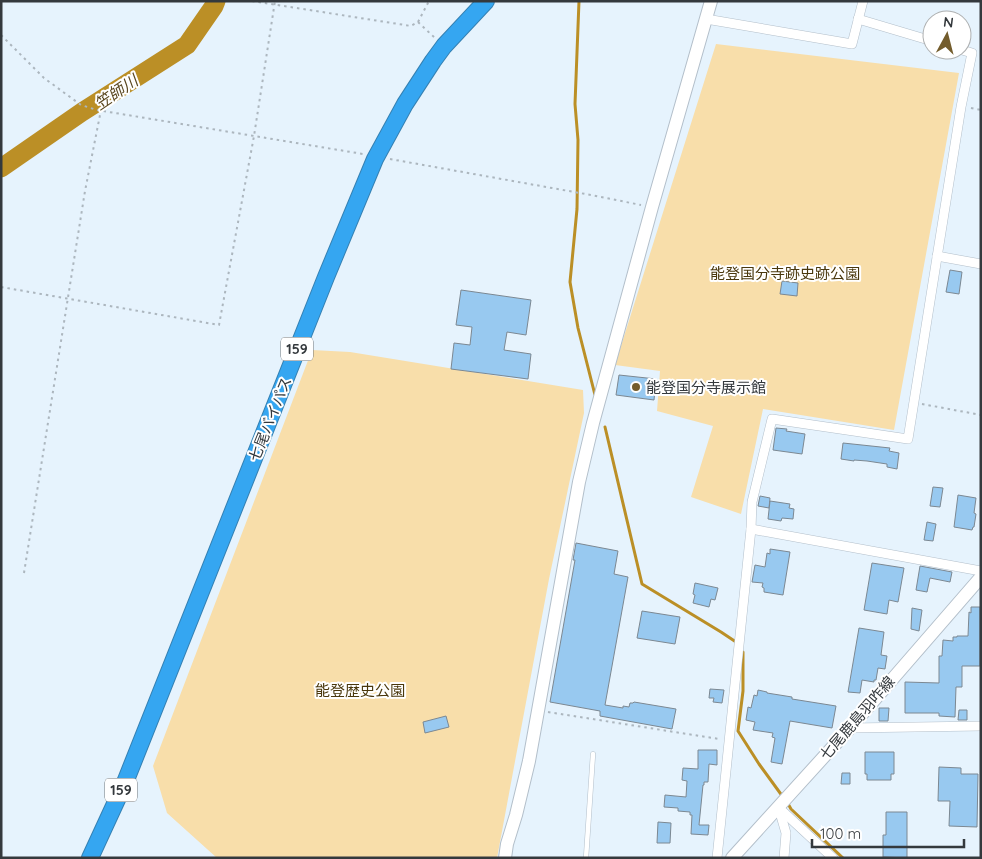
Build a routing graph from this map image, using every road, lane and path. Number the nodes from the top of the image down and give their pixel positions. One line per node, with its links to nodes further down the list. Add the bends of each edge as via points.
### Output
1 (252, 1): 9 (path, via 411,26)
2 (275, 1): 15 (path)
3 (430, 1): 9 (path)
4 (486, 1): 12 (highway, 七尾バイパス / 159)
5 (711, 1): 7 (street)
6 (863, 1): 8 (street)
7 (706, 19): 8 (street, via 852,44); 17 (street)
8 (858, 19): 11 (street)
9 (418, 22): 12 (path)
10 (1, 35): 14 (path, via 44,78 81,105)
11 (922, 38)
12 (444, 46): 16 (highway, 七尾バイパス / 159, via 405,104)
13 (971, 60): 18 (street)
14 (101, 110): 15 (path); 21 (path)
15 (254, 136): 16 (path); 21 (path, via 218,324)
16 (377, 156): 17 (path); 34 (highway, 七尾バイパス / 159, via 126,780)
17 (652, 207): 28 (street, via 579,482)
18 (936, 256): 19 (street); 22 (street)
19 (981, 264)
20 (1, 287): 21 (path)
21 (68, 298): 26 (path)
22 (914, 403): 23 (path); 24 (street, via 908,439 772,419 752,502)
23 (981, 415)
24 (751, 529): 25 (street); 31 (street)
25 (981, 571)
26 (24, 573)
27 (981, 577): 30 (street, 七尾鹿島羽咋線)
28 (538, 711): 31 (path); 35 (street)
29 (981, 726): 30 (street)
30 (850, 728): 33 (street, 七尾鹿島羽咋線)
31 (729, 741): 37 (street)
32 (593, 754): 36 (lane)
33 (782, 802): 38 (street, 七尾鹿島羽咋線); 39 (street, via 786,833); 40 (street)
34 (90, 858)
35 (505, 858)
36 (586, 858)
37 (717, 858)
38 (732, 858)
39 (784, 858)
40 (833, 858)

